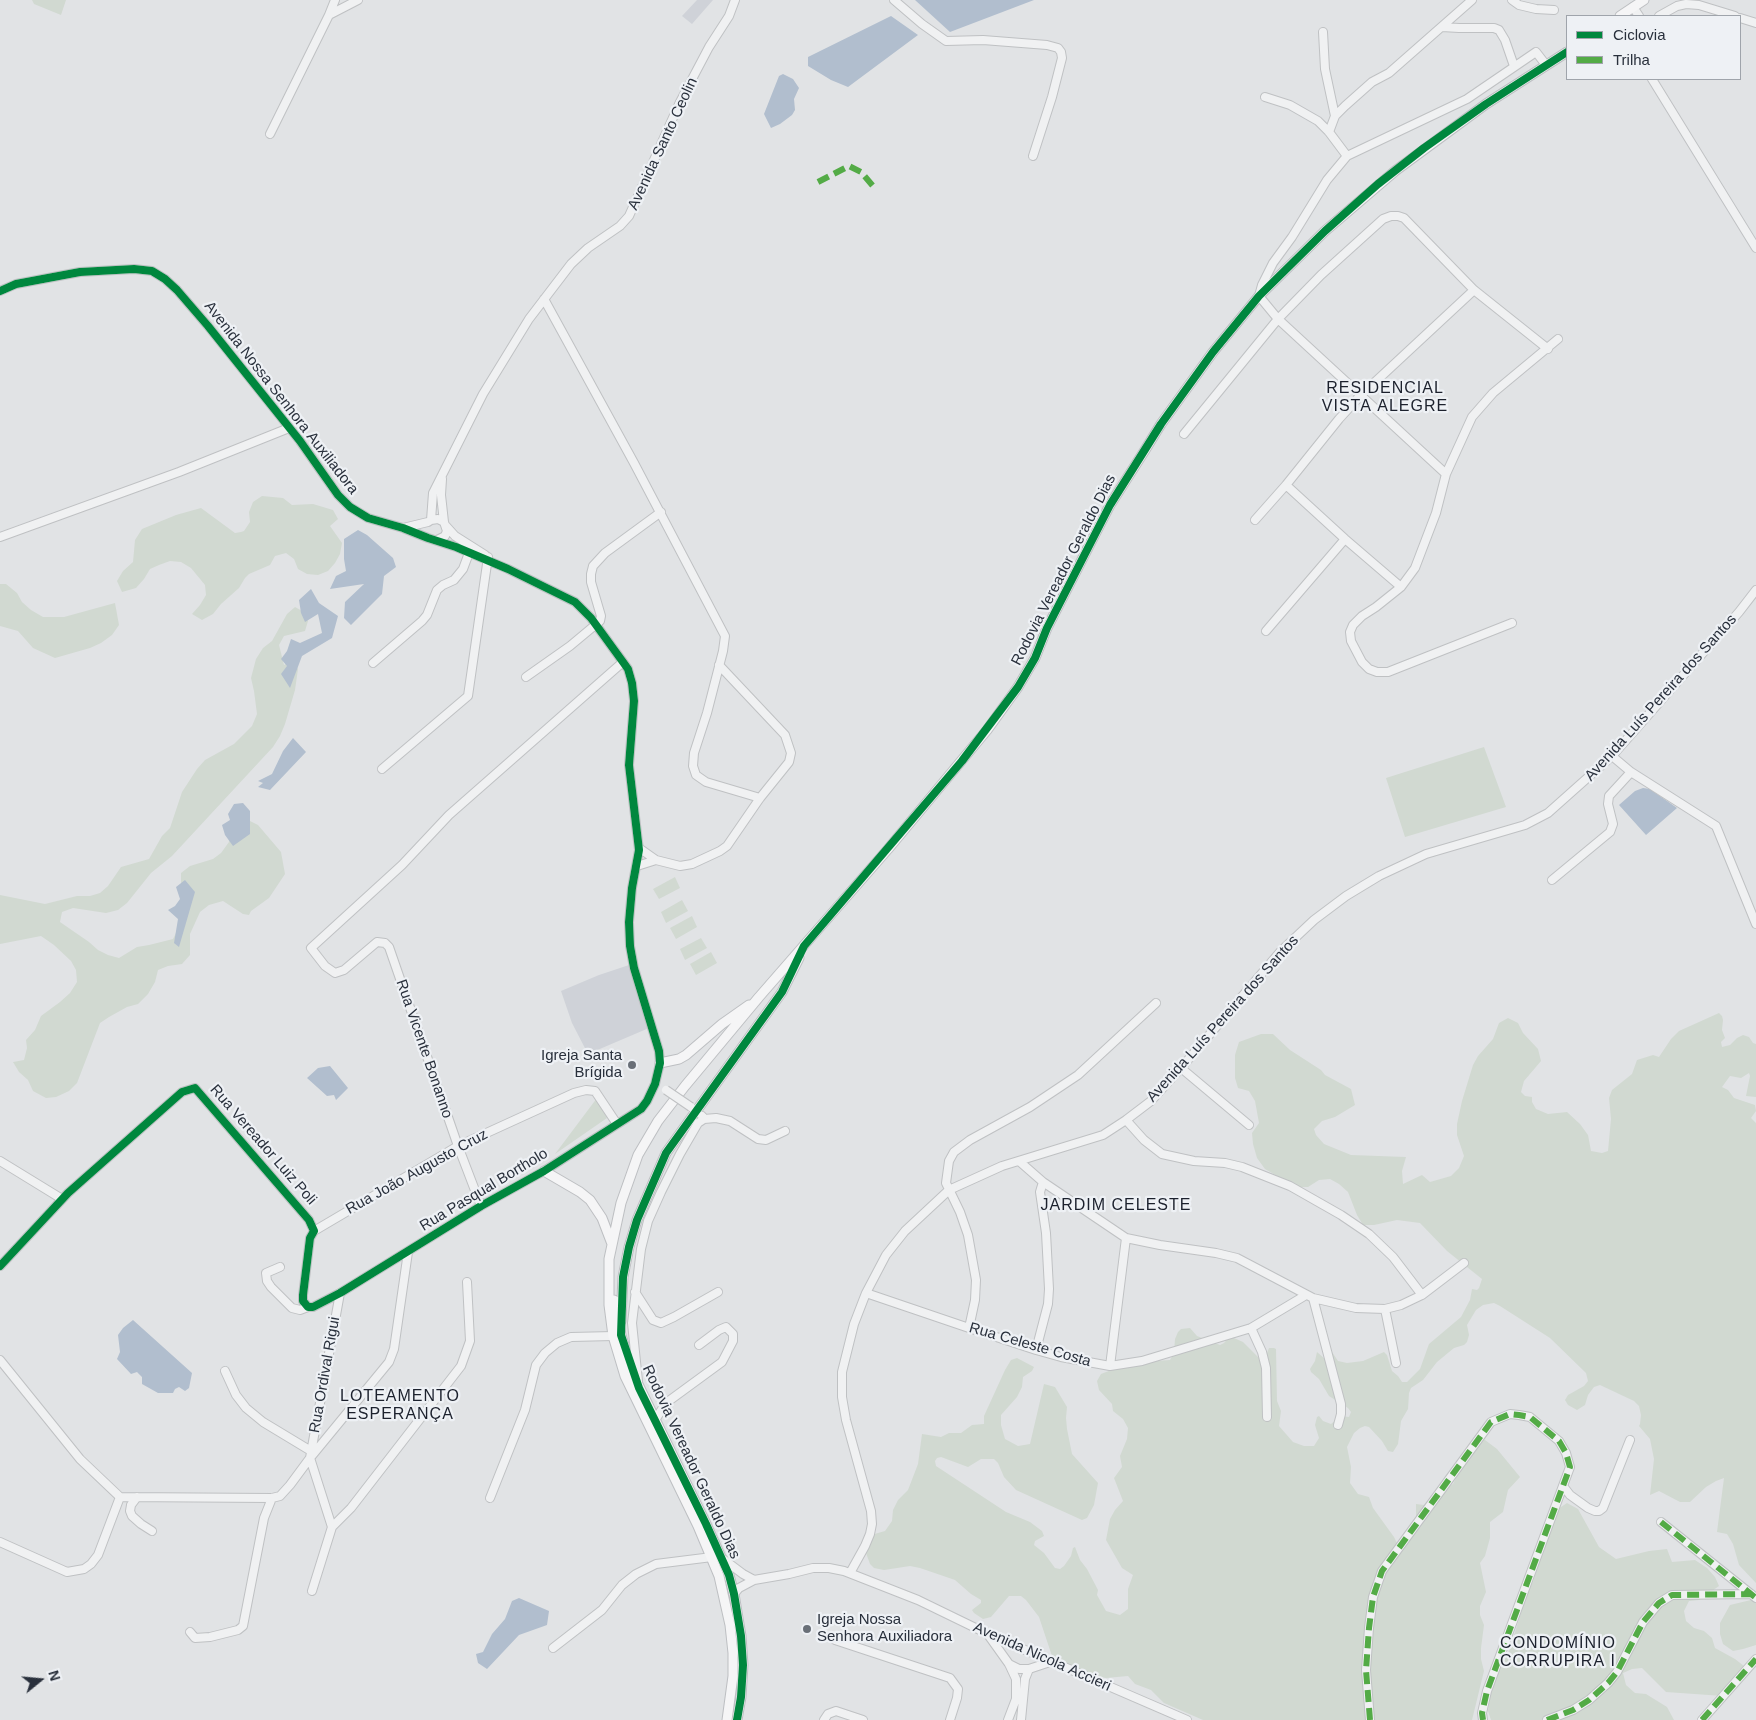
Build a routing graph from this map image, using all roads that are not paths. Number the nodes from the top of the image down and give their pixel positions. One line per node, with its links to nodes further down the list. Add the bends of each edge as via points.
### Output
1 (335, 0): 10 (street)
2 (358, 0): 10 (street)
3 (735, 0): 31 (street, Avenida Santo Ceolin, via 680,102 629,216 571,264)
4 (894, 0): 25 (street, via 946,41 983,40 1058,48 1062,58)
5 (1472, 0): 15 (street)
6 (1512, 0): 8 (street, via 1536,10)
7 (1644, 0): 9 (main road)
8 (1554, 10)
9 (1627, 13)
10 (329, 15): 24 (street)
11 (1661, 15): 12 (street, via 1686,4)
12 (1732, 15)
13 (1741, 18): 14 (street)
14 (1756, 23)
15 (1442, 27): 18 (street, via 1499,30); 22 (street)
16 (1323, 32): 22 (street, via 1325,69)
17 (1566, 53): 19 (main road, Rodovia Vereador Geraldo Dias)
18 (1514, 66): 19 (street, via 1536,52); 26 (street, via 1467,98)
19 (1546, 66): 30 (main road, Rodovia Vereador Geraldo Dias, via 1486,104 1378,184)
20 (1653, 80): 27 (street)
21 (1265, 97): 23 (street, via 1308,114)
22 (1335, 116): 23 (street)
23 (1329, 132): 26 (street)
24 (270, 134)
25 (1033, 156)
26 (1347, 156): 30 (street, via 1327,180 1273,263)
27 (1756, 248)
28 (1474, 290): 32 (street, via 1404,218 1391,216 1383,219 1328,268); 34 (street); 35 (street)
29 (0, 291): 36 (street, Avenida Nossa Senhora Auxiliadora, via 16,284 80,272 152,271 171,285 202,319)
30 (1259, 296): 32 (street); 69 (main road, Rodovia Vereador Geraldo Dias, via 1161,424 1110,505 1018,687 962,761)
31 (544, 299): 38 (street, Avenida Santo Ceolin, via 482,394); 41 (street)
32 (1278, 319): 35 (street); 37 (street)
33 (1558, 340): 34 (street)
34 (1548, 349): 39 (street, via 1472,417)
35 (1360, 396): 39 (street); 40 (street)
36 (289, 428): 45 (street, Avenida Nossa Senhora Auxiliadora, via 350,508 368,518); 46 (street)
37 (1184, 434)
38 (442, 472): 43 (street, Avenida Santo Ceolin, via 433,493); 44 (street, Avenida Santo Ceolin)
39 (1446, 474): 51 (street, via 1427,539 1415,568)
40 (1286, 485): 42 (street); 48 (street)
41 (660, 512): 54 (street, via 604,553 593,566 590,582 601,616); 58 (street, via 725,636)
42 (1255, 520)
43 (430, 521): 44 (street, via 438,519); 45 (street, Avenida Nossa Senhora Auxiliadora); 47 (street, via 426,534)
44 (445, 524): 47 (street, via 445,536); 50 (street, via 455,536)
45 (403, 528): 47 (street, Avenida Nossa Senhora Auxiliadora)
46 (0, 538)
47 (434, 540): 49 (street)
48 (1345, 540): 51 (street); 55 (street)
49 (469, 553): 50 (street); 57 (street, via 464,569 454,580 437,590 422,621)
50 (488, 559): 54 (street, via 575,602); 61 (street, via 468,696)
51 (1401, 587): 53 (street, via 1362,616 1350,632 1350,641 1362,662 1377,672 1404,667)
52 (1756, 590): 60 (street, Avenida Luís Pereira dos Santos)
53 (1512, 623)
54 (596, 624): 56 (street); 59 (street)
55 (1266, 631)
56 (623, 662): 64 (street, via 632,683 634,701 629,765); 81 (street, Rua Vicente Bonanno, via 448,815 402,865 311,948 335,973 344,970 378,942 389,947)
57 (373, 663)
58 (719, 665): 63 (street, via 785,735 789,744 789,762); 63 (street, via 693,766 696,775 706,782)
59 (526, 677)
60 (1612, 756): 62 (street); 73 (street, Avenida Luís Pereira dos Santos, via 1548,813 1525,825 1426,854 1379,876 1338,902 1280,952)
61 (382, 769)
62 (1631, 772): 67 (street, via 1608,796 1613,824 1610,832); 68 (street, via 1716,826)
63 (760, 798): 65 (street, via 727,846 720,851 680,866)
64 (639, 848): 65 (street); 66 (street)
65 (656, 860): 66 (street)
66 (637, 866): 72 (street, via 629,922 630,946)
67 (1552, 880)
68 (1756, 924)
69 (804, 946): 70 (main road, Rodovia Vereador Geraldo Dias); 75 (main road, via 782,992)
70 (759, 997): 72 (main road, via 686,1055); 91 (main road, Rodovia Vereador Geraldo Dias, via 650,1133 630,1176)
71 (1156, 1004): 86 (street, via 1078,1074 954,1152 949,1161 946,1183)
72 (660, 1063): 74 (street)
73 (1181, 1068): 77 (street, Avenida Luís Pereira dos Santos, via 1151,1100); 79 (street)
74 (655, 1084): 75 (street, bridge); 78 (street, Rua Pasqual Bortholo, via 641,1109)
75 (694, 1109): 76 (street); 107 (main road, via 666,1153 637,1220 623,1277)
76 (704, 1118): 80 (street, via 730,1120 758,1139 766,1140); 97 (street, via 680,1154 648,1221)
77 (1126, 1120): 83 (street, Avenida Luís Pereira dos Santos, via 1103,1134); 101 (street, via 1162,1154 1242,1167 1290,1186 1341,1215 1369,1234 1393,1257)
78 (617, 1124): 81 (street, Rua João Augusto Cruz, via 600,1096 586,1090); 84 (street, Rua Pasqual Bortholo)
79 (1249, 1125)
80 (785, 1131)
81 (458, 1146): 88 (street, Rua Vicente Bonanno); 89 (street, Rua João Augusto Cruz)
82 (0, 1161): 87 (street)
83 (1019, 1161): 85 (street); 86 (street, Avenida Luís Pereira dos Santos, via 980,1174)
84 (544, 1171): 88 (street, Rua Pasqual Bortholo); 91 (main road, via 590,1200 602,1218)
85 (1043, 1182): 90 (street); 109 (street, via 1040,1192 1049,1289)
86 (949, 1190): 100 (street, Avenida Luís Pereira dos Santos, via 894,1244); 105 (street, via 968,1235 974,1262 975,1300)
87 (62, 1199): 89 (street, Rua Vereador Luiz Poli, via 182,1092 196,1088 309,1220); 94 (street)
88 (481, 1206): 92 (street, Rua Pasqual Bortholo)
89 (314, 1230): 103 (street, via 310,1238 303,1295 303,1302)
90 (1126, 1238): 102 (street, via 1237,1258); 112 (street)
91 (612, 1247): 107 (main road, Rodovia Vereador Geraldo Dias)
92 (408, 1252): 99 (street, Rua Pasqual Bortholo); 119 (street, via 394,1349 389,1362)
93 (1464, 1263): 101 (street)
94 (0, 1266)
95 (280, 1267): 103 (street, via 266,1273 271,1287 292,1308)
96 (467, 1282): 126 (street, via 470,1340 461,1366 351,1508)
97 (635, 1292): 98 (street, via 653,1320 661,1323); 114 (street, via 632,1323)
98 (718, 1292)
99 (340, 1293): 103 (street, Rua Pasqual Bortholo); 119 (street, Rua Ordival Rigui)
100 (866, 1293): 105 (street, Rua Celeste Costa); 131 (street, Avenida Luís Pereira dos Santos, via 842,1372 846,1420 872,1524 865,1546)
101 (1422, 1295): 104 (street)
102 (1309, 1296): 104 (street, via 1356,1308); 106 (street, Rua Celeste Costa); 117 (street, via 1337,1387 1341,1414)
103 (311, 1307)
104 (1386, 1308): 111 (street)
105 (969, 1328): 109 (street, Rua Celeste Costa)
106 (1252, 1328): 112 (street, Rua Celeste Costa, via 1142,1361); 115 (street, via 1266,1368)
107 (617, 1335): 114 (main road, Rodovia Vereador Geraldo Dias); 124 (street, via 571,1337 545,1353 536,1366 525,1410); 129 (main road, Rodovia Vereador Geraldo Dias, via 625,1376)
108 (699, 1345): 116 (street, via 726,1327 733,1334 734,1341 722,1362 666,1402)
109 (1036, 1350): 112 (street, Rua Celeste Costa)
110 (0, 1360): 121 (street, via 80,1458)
111 (1396, 1363)
112 (1110, 1366)
113 (225, 1371): 119 (street, via 246,1408)
114 (639, 1388): 116 (main road, Rodovia Vereador Geraldo Dias)
115 (1267, 1417)
116 (655, 1420): 130 (main road, Rodovia Vereador Geraldo Dias)
117 (1338, 1425)
118 (1630, 1440): 120 (street, via 1599,1511 1588,1508)
119 (310, 1455): 123 (street, via 290,1485); 126 (street)
120 (1563, 1486): 152 (street, via 1570,1466 1559,1441 1530,1417 1510,1414 1491,1422 1382,1571 1369,1628 1366,1670); 153 (street, via 1487,1690)
121 (120, 1497): 122 (street); 128 (street, via 98,1555 84,1569 67,1572)
122 (138, 1497): 123 (street); 127 (street, via 130,1512)
123 (276, 1497): 136 (street, via 264,1518 243,1626 233,1632 205,1638 195,1638)
124 (490, 1498)
125 (1661, 1522): 135 (street)
126 (332, 1527): 133 (street)
127 (152, 1531)
128 (0, 1542)
129 (712, 1557): 139 (street, via 656,1564 636,1574 622,1585 602,1610); 144 (main road, Rodovia Vereador Geraldo Dias, via 725,1597 732,1644 733,1676)
130 (723, 1558): 132 (street); 134 (main road, Rodovia Vereador Geraldo Dias)
131 (850, 1573): 132 (street, Avenida Nicola Accieri, via 813,1568); 137 (street, Avenida Nicola Accieri, via 918,1600)
132 (754, 1580): 134 (street, Avenida Nicola Accieri)
133 (312, 1591)
134 (734, 1594): 145 (main road, Rodovia Vereador Geraldo Dias, via 743,1665)
135 (1753, 1596): 154 (street, via 1672,1595 1659,1603 1642,1622 1608,1683 1573,1710)
136 (190, 1632)
137 (988, 1634): 141 (street, Avenida Nicola Accieri); 142 (street)
138 (834, 1640): 148 (street, via 950,1678 958,1689)
139 (553, 1648)
140 (1756, 1659): 155 (street)
141 (1050, 1662): 143 (street); 151 (street, Avenida Nicola Accieri)
142 (1009, 1664): 143 (street); 149 (street, via 1016,1679 1016,1699)
143 (1029, 1670): 150 (street, via 1025,1679)
144 (727, 1720)
145 (737, 1720)
146 (824, 1720): 147 (street, via 836,1711)
147 (863, 1720)
148 (950, 1720)
149 (1008, 1720)
150 (1021, 1720)
151 (1187, 1720)
152 (1370, 1720)
153 (1483, 1720)
154 (1548, 1720)
155 (1702, 1720)

